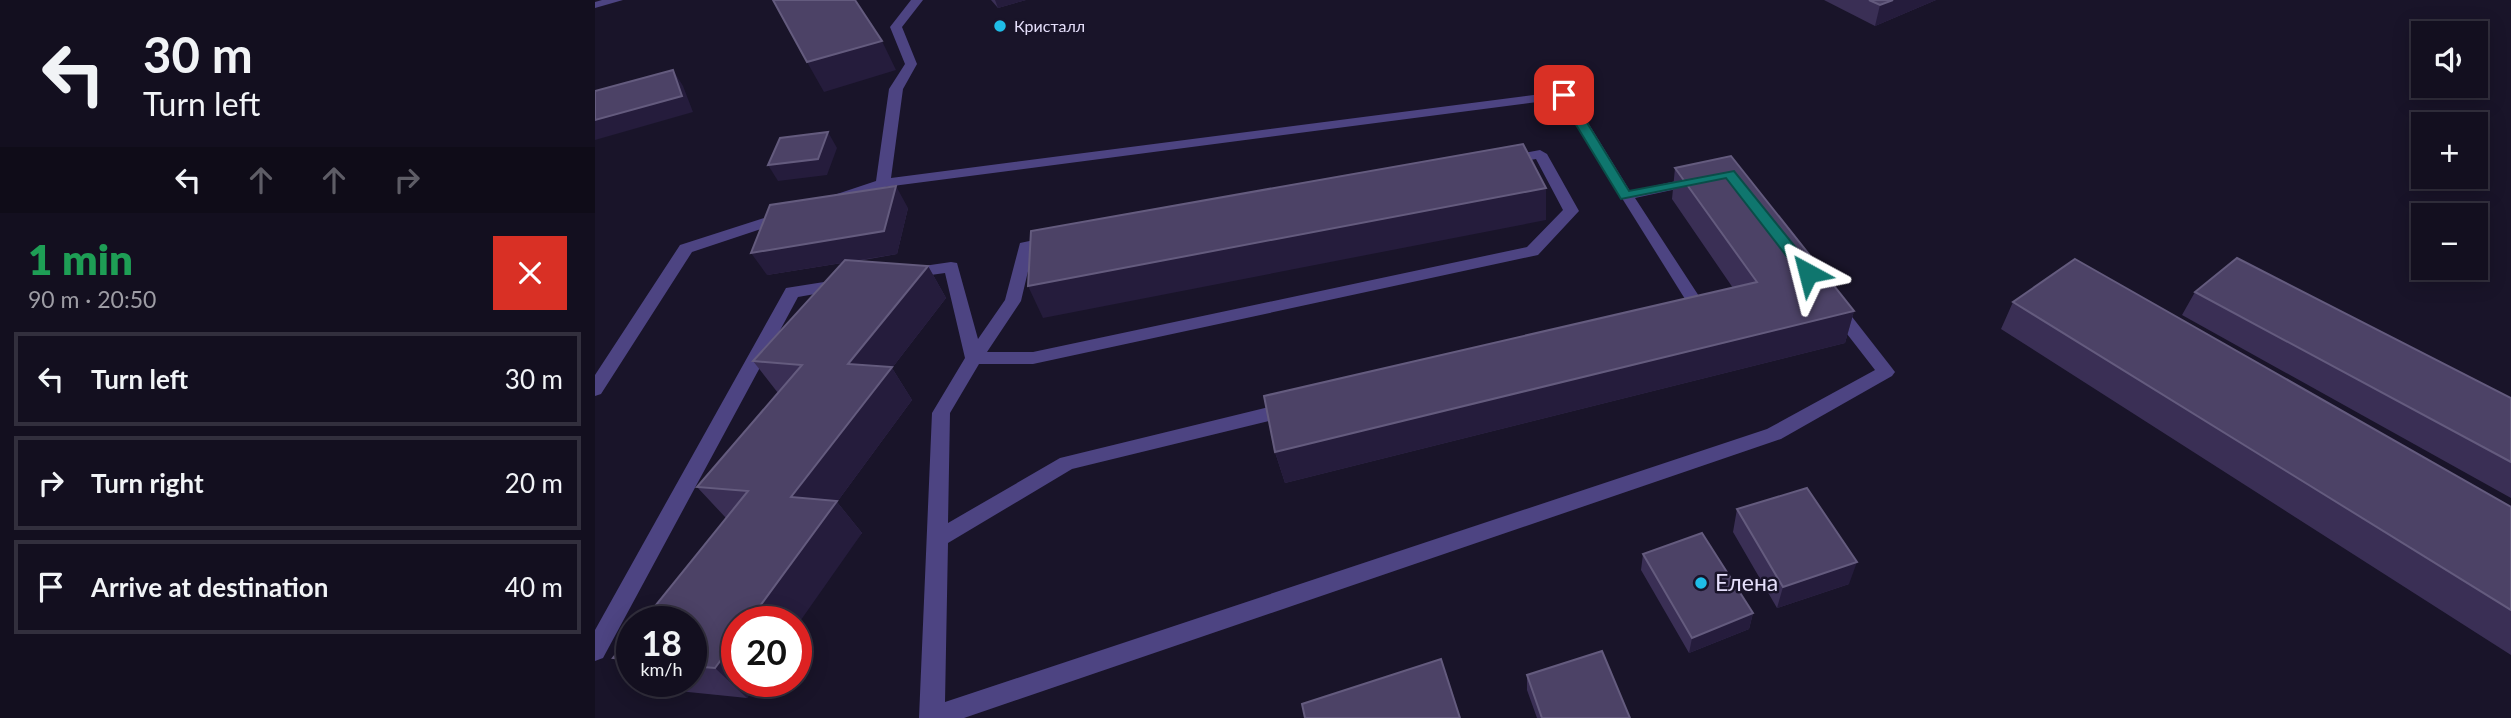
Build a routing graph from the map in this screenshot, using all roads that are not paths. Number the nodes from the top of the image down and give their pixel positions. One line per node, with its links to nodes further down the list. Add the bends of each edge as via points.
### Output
1 (617, 0): 3 (street)
2 (917, 0): 6 (street, via 895,27 911,64 896,89)
3 (595, 5)
4 (1486, 164): 13 (street, via 1540,154 1571,211 1532,251 1033,358)
5 (1716, 177): 7 (street)
6 (883, 183): 7 (street, via 1564,95); 14 (street, via 686,249)
7 (1626, 196): 12 (street, via 1700,310)
8 (1067, 239): 13 (street, via 1026,246 1013,300)
9 (885, 277): 13 (street, via 951,267)
10 (858, 281): 17 (street, via 792,292)
11 (1828, 299): 18 (street, via 1886,372 1774,434)
12 (1674, 317)
13 (974, 358): 16 (street, via 941,413)
14 (595, 389)
15 (1310, 404): 16 (street, via 1067,463)
16 (938, 539): 18 (street)
17 (595, 651)
18 (932, 718)

